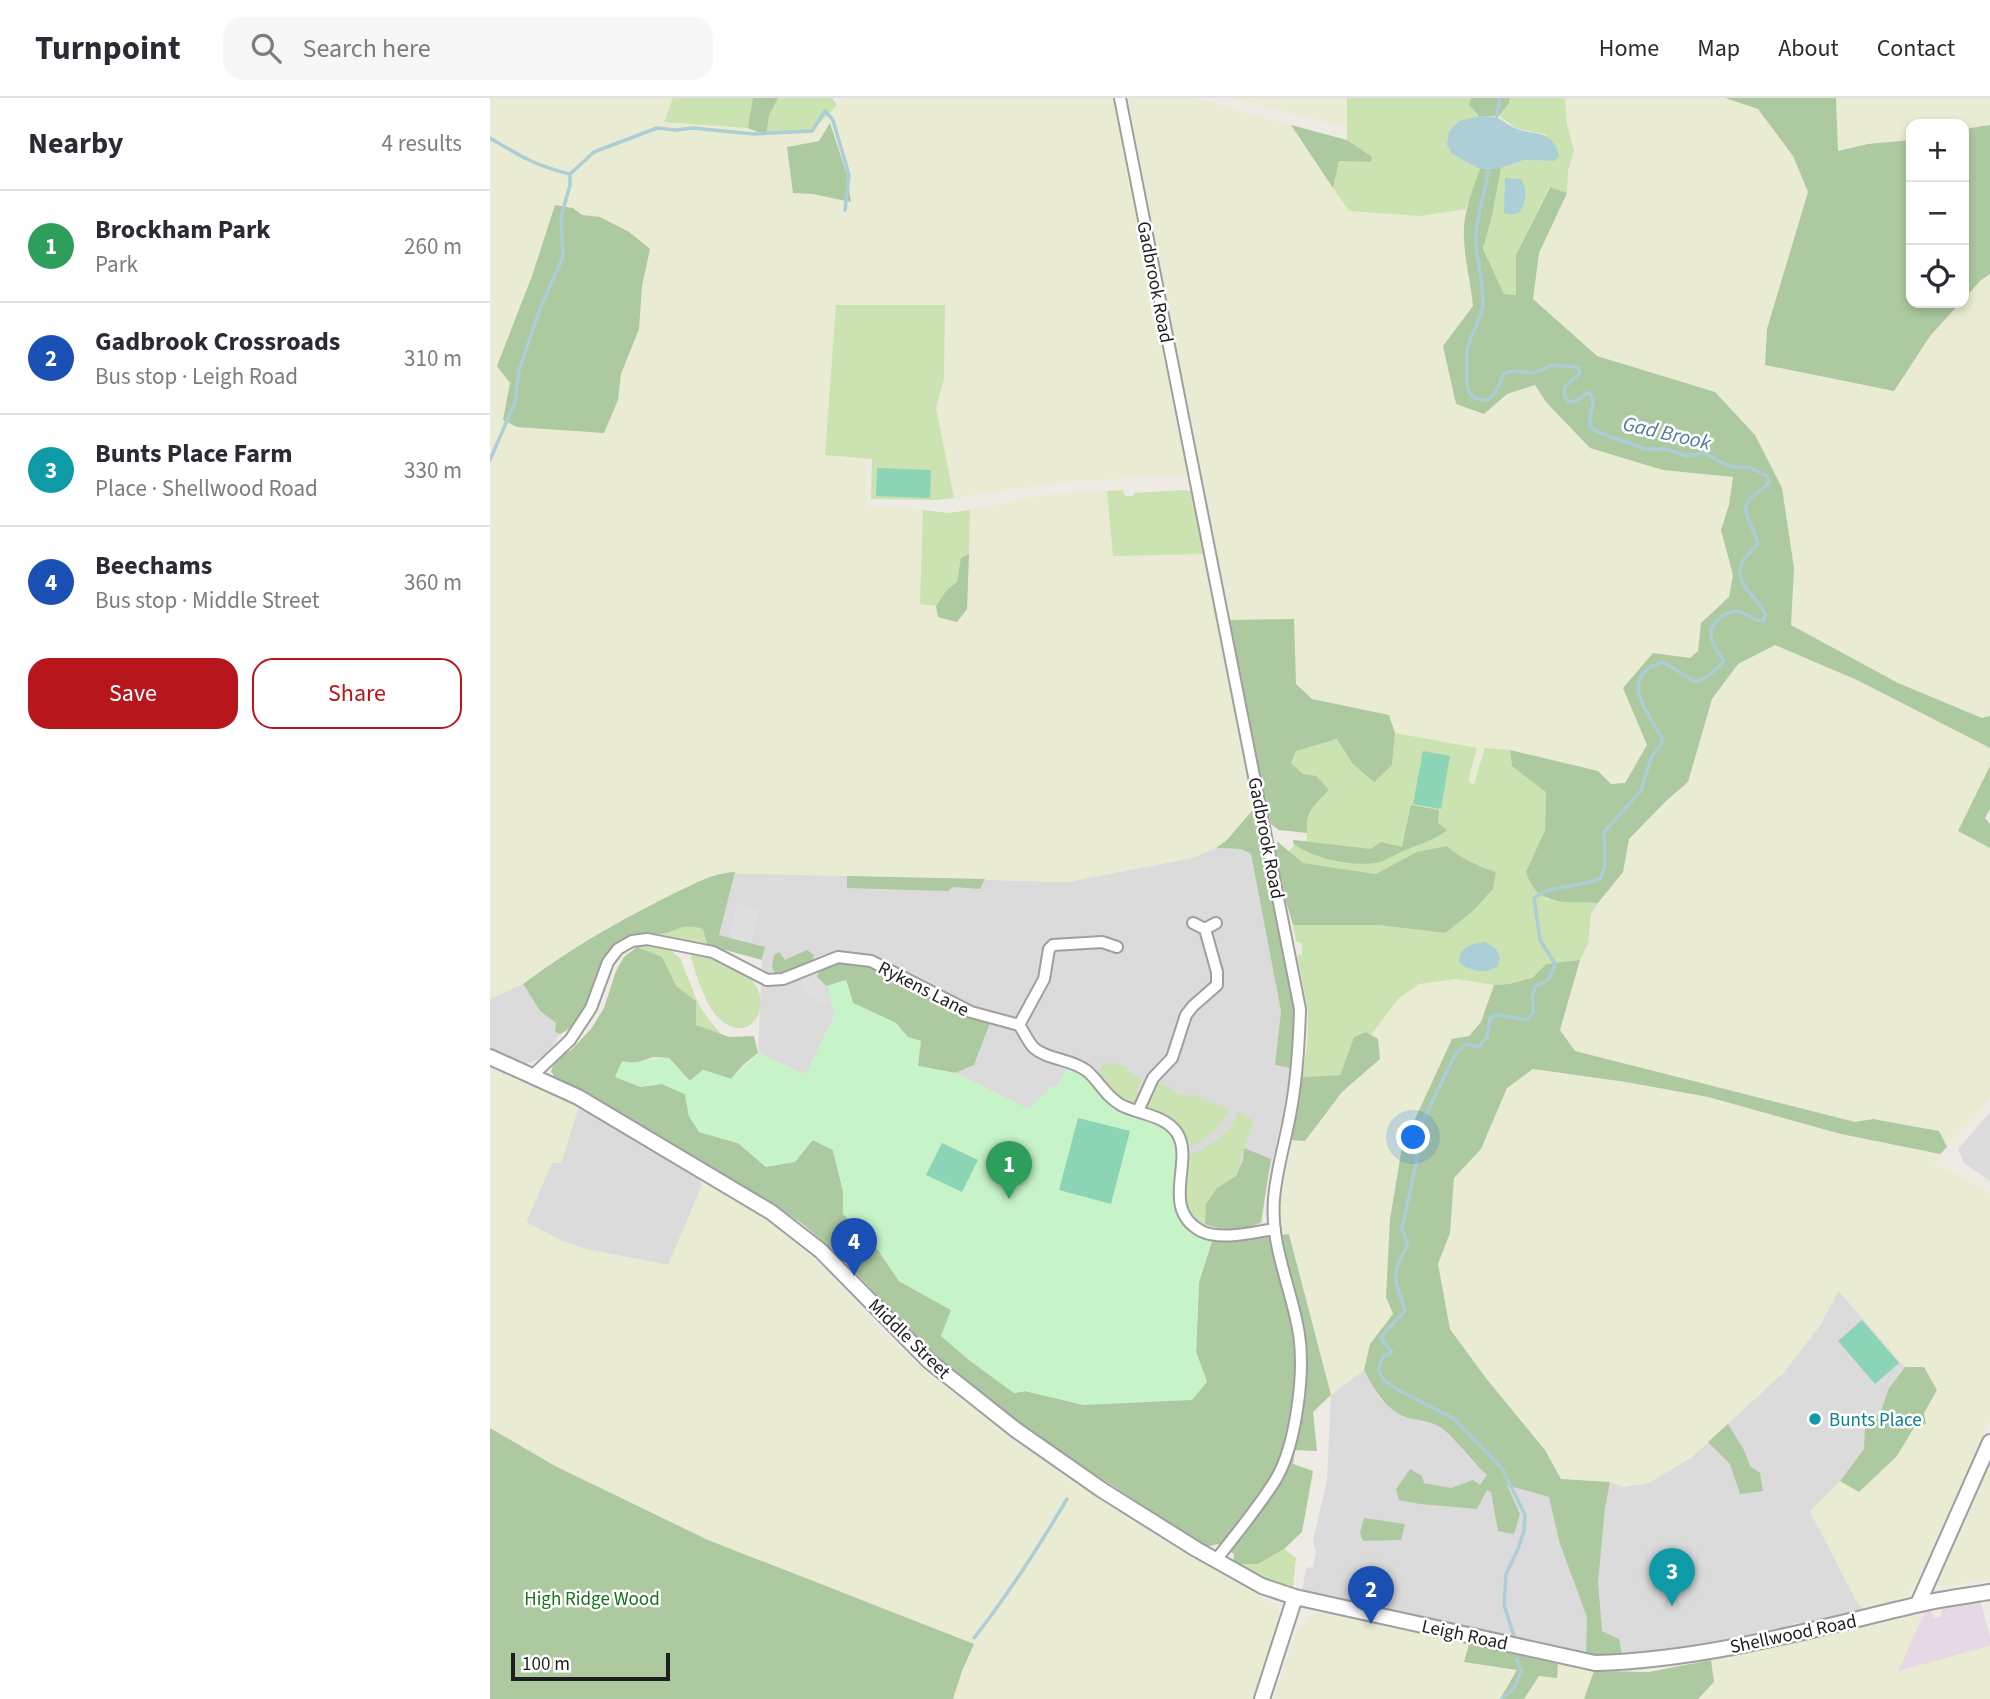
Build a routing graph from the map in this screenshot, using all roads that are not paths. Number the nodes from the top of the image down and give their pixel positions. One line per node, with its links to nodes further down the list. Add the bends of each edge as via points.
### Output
1 (1120, 98): 10 (street, Gadbrook Road, via 1300,1009 1291,1114 1274,1199)
2 (1193, 923): 4 (street)
3 (1216, 923): 4 (street)
4 (1205, 929): 9 (street, via 1217,985 1186,1015 1172,1058 1153,1078)
5 (1117, 947): 6 (street, via 1102,942 1054,945 1049,949 1044,979)
6 (1019, 1025): 8 (street, Rykens Lane, via 971,1012 861,958 838,957 783,979 767,980 713,952 647,939 618,949 584,1021); 9 (street, via 1033,1047 1086,1070 1106,1095)
7 (490, 1057): 8 (street, Middle Street)
8 (533, 1075): 12 (street, Middle Street, via 630,1127 787,1224 968,1393 1060,1462)
9 (1138, 1111): 10 (street, via 1173,1128 1179,1137 1179,1198 1191,1224 1217,1235)
10 (1275, 1229): 12 (street, Gadbrook Road, via 1299,1333 1302,1372 1297,1410 1276,1478)
11 (1990, 1442): 15 (street)
12 (1216, 1560): 14 (street, Middle Street, via 1262,1586)
13 (1990, 1592): 15 (street, Shellwood Road)
14 (1295, 1597): 16 (street, Leigh Road); 17 (street)
15 (1919, 1604): 16 (street, Shellwood Road, via 1750,1643 1641,1662)
16 (1595, 1663)
17 (1262, 1699)

